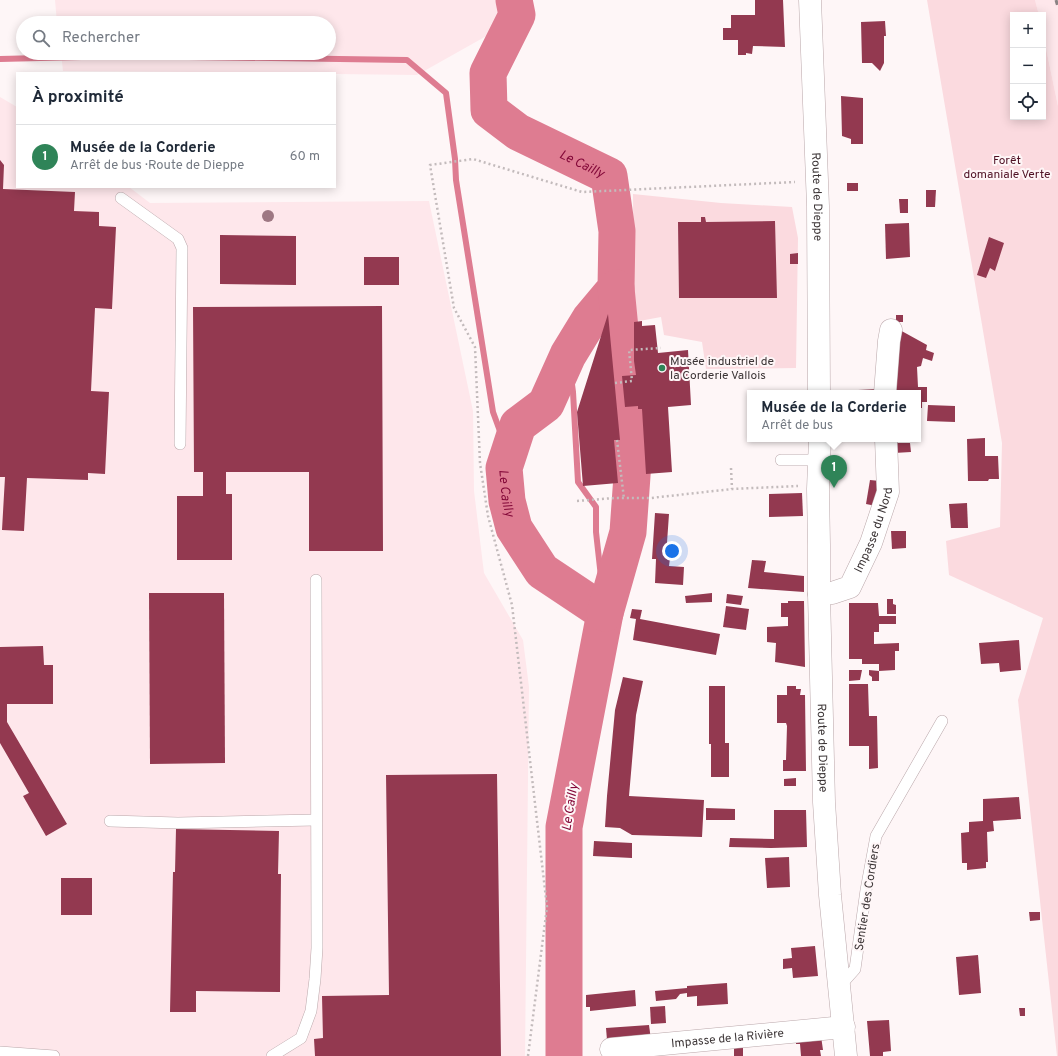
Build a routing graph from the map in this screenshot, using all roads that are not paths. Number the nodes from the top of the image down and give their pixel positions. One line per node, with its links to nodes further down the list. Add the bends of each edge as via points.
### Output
1 (810, 0): 4 (main road, Route de Dieppe, via 817,182)
2 (121, 198): 8 (lane, via 178,239 182,248)
3 (891, 330): 5 (main road)
4 (820, 390)
5 (885, 390)
6 (820, 442): 10 (main road, Route de Dieppe)
7 (886, 442): 12 (main road, Impasse du Nord, via 888,492 871,543 850,587)
8 (180, 444)
9 (781, 460): 10 (lane)
10 (820, 460): 12 (main road, Route de Dieppe)
11 (316, 580): 14 (lane)
12 (819, 594): 16 (main road, Route de Dieppe, via 824,802)
13 (942, 721): 16 (lane, Sentier des Cordiers, via 876,836 855,969)
14 (316, 820): 15 (lane, via 178,823); 21 (lane, via 317,948 311,1011 301,1038)
15 (110, 821)
16 (839, 988): 17 (main road, Route de Dieppe)
17 (844, 1027): 18 (main road, Impasse de la Rivière); 22 (main road, Route de Dieppe)
18 (611, 1050)
19 (0, 1052): 20 (lane)
20 (54, 1056)
21 (272, 1056)
22 (846, 1056)

